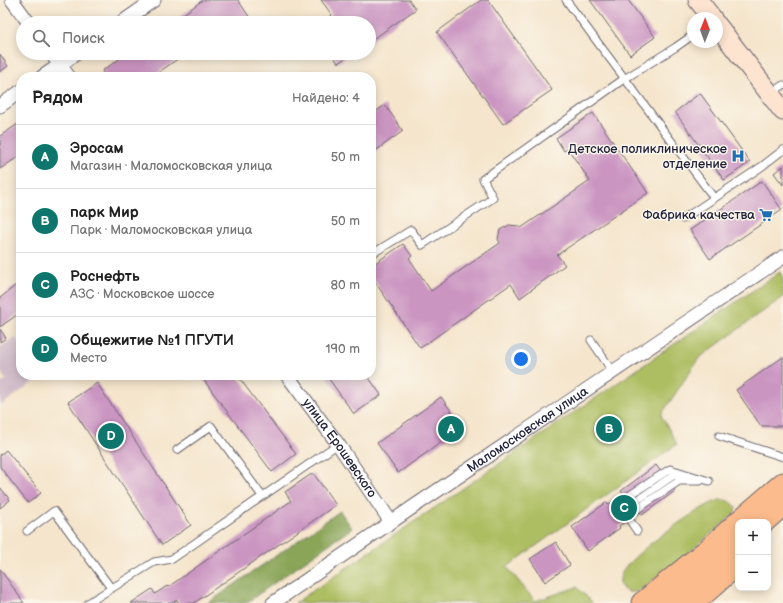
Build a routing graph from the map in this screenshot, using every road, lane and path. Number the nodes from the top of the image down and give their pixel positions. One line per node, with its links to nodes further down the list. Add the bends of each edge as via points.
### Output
1 (12, 0): 6 (street)
2 (154, 0): 7 (street)
3 (566, 0): 15 (lane)
4 (698, 0): 5 (main road)
5 (707, 12)
6 (24, 16)
7 (130, 16)
8 (723, 32): 16 (main road)
9 (687, 39): 15 (lane)
10 (56, 60): 12 (street)
11 (67, 60): 12 (street)
12 (60, 65): 13 (street); 14 (street)
13 (50, 72)
14 (65, 72)
15 (624, 79): 21 (lane); 23 (lane, via 482,179 493,198 422,246 411,230)
16 (776, 89): 19 (main road)
17 (16, 95): 18 (street)
18 (0, 106)
19 (783, 111)
20 (783, 150): 21 (lane)
21 (714, 198): 22 (lane)
22 (683, 219)
23 (376, 251)
24 (783, 257): 26 (street, Маломосковская улица)
25 (591, 340): 26 (lane)
26 (612, 372): 38 (street, Маломосковская улица)
27 (291, 380): 29 (street, улица Ерошевского)
28 (719, 436): 31 (lane)
29 (338, 444): 33 (lane); 38 (street, улица Ерошевского)
30 (177, 450): 33 (lane, via 211,426)
31 (783, 457)
32 (783, 482): 36 (main road)
33 (262, 496): 46 (lane, via 172,559 154,562)
34 (783, 505): 37 (main road)
35 (625, 513): 35 (lane, via 618,504 670,469 709,481 679,481); 42 (lane)
36 (741, 519)
37 (767, 519)
38 (391, 522): 48 (street, Маломосковская улица)
39 (783, 524): 43 (main road)
40 (735, 525): 49 (main road)
41 (28, 531): 46 (lane, via 54,511)
42 (637, 531)
43 (771, 534)
44 (735, 548): 50 (main road)
45 (735, 567): 51 (main road)
46 (111, 588): 47 (lane)
47 (88, 603)
48 (273, 603)
49 (642, 603)
50 (669, 603)
51 (693, 603)

